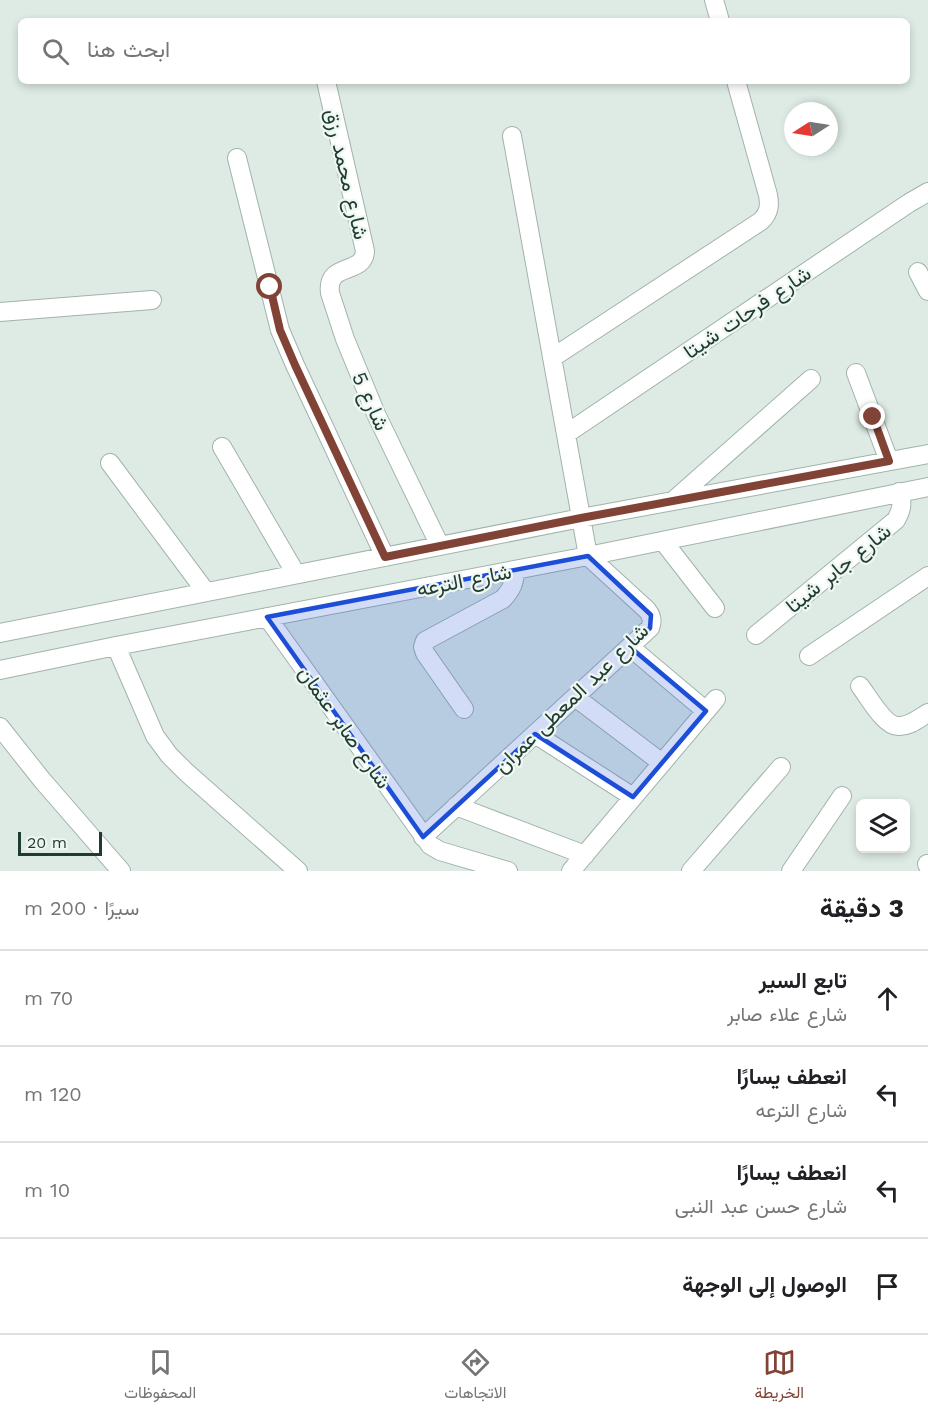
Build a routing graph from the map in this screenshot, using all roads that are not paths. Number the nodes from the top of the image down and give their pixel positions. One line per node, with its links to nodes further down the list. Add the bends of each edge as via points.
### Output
1 (714, 0): 2 (street)
2 (719, 18)
3 (327, 84): 8 (street, شارع محمد رزق, via 365,250)
4 (737, 84): 13 (street, via 770,202 766,216)
5 (512, 136): 13 (street)
6 (237, 158): 28 (street, via 280,330)
7 (928, 192): 16 (street, شارع فرحات شيتا)
8 (358, 264): 26 (street, شارع 5, via 332,278 330,293 375,414)
9 (918, 272): 10 (street)
10 (928, 291)
11 (152, 300): 12 (street)
12 (0, 312)
13 (552, 358): 16 (street)
14 (856, 373): 19 (street)
15 (811, 379): 23 (street)
16 (566, 434): 24 (street)
17 (222, 447): 30 (street)
18 (928, 454): 19 (street, شارع الترعه)
19 (889, 461): 23 (street, شارع الترعه)
20 (110, 463): 32 (street)
21 (928, 487): 22 (street, شارع الترعه)
22 (899, 492): 25 (street, شارع الترعه); 36 (street, شارع جابر شيتا, via 902,502 896,520)
23 (671, 502): 24 (street, شارع الترعه)
24 (581, 518): 26 (street, شارع الترعه); 27 (street)
25 (663, 541): 27 (street, شارع الترعه); 33 (street)
26 (440, 546): 28 (street, شارع الترعه)
27 (588, 556): 29 (street, شارع الترعه); 38 (street, شارع عبد المعطى عمران, via 651,615 650,628)
28 (385, 557): 30 (street, شارع الترعه)
29 (514, 570): 34 (street, شارع الترعه); 43 (street, via 515,580 503,599 425,641 425,653)
30 (296, 574): 32 (street, شارع الترعه)
31 (928, 576): 39 (street)
32 (206, 592): 35 (street, شارع الترعه)
33 (715, 608)
34 (267, 617): 37 (street, شارع الترعه); 52 (street, شارع صابر عثمان)
35 (0, 633)
36 (756, 635)
37 (116, 646): 40 (street, شارع الترعه); 55 (street, via 155,736 169,755)
38 (630, 647): 42 (street, شارع عبد المعطى عمران); 47 (street, via 711,705)
39 (809, 656)
40 (0, 670)
41 (860, 686): 44 (street, via 890,724 910,723)
42 (575, 697): 46 (street, شارع عبد المعطى عمران); 47 (street)
43 (464, 709)
44 (928, 712)
45 (0, 727): 54 (street)
46 (536, 734): 50 (street); 51 (street, شارع عبد المعطى عمران)
47 (662, 763): 50 (street)
48 (781, 767): 58 (street)
49 (842, 796): 59 (street)
50 (633, 798): 53 (street)
51 (456, 806): 52 (street, شارع عبد المعطى عمران); 53 (street)
52 (423, 837): 56 (street, via 440,851)
53 (585, 855): 57 (street)
54 (121, 871)
55 (298, 871)
56 (508, 871)
57 (571, 871)
58 (691, 871)
59 (791, 871)

